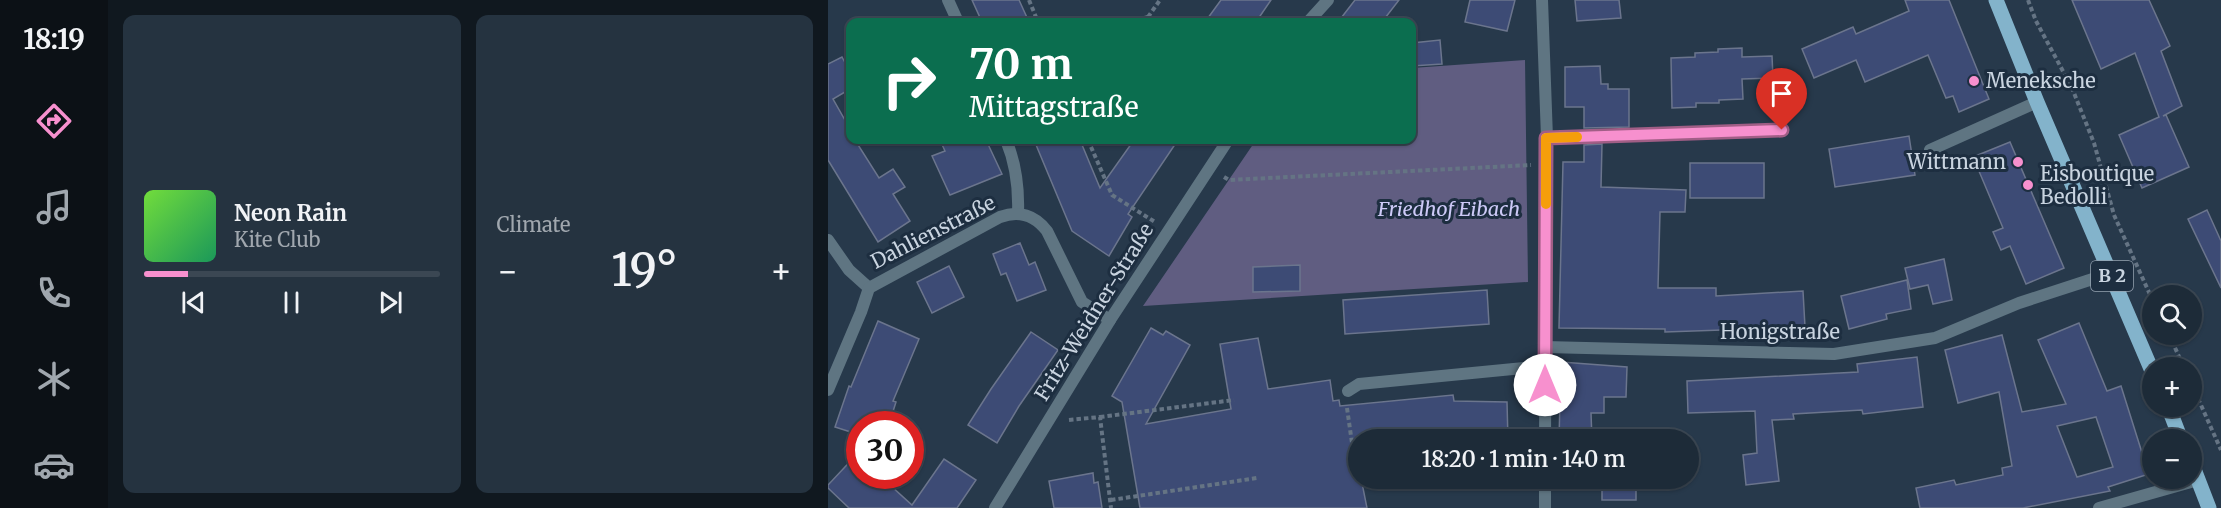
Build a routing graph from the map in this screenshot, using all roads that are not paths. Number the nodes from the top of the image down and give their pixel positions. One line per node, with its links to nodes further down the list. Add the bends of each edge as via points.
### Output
1 (948, 0): 5 (street)
2 (1328, 0): 6 (street)
3 (1542, 0): 9 (street)
4 (1996, 0): 7 (main road, B 2)
5 (956, 18)
6 (1312, 18)
7 (2037, 102): 12 (street); 15 (main road, B 2)
8 (1782, 130): 9 (street)
9 (1546, 138): 18 (street)
10 (1008, 144): 13 (street, via 1019,185)
11 (1225, 144): 17 (street, Fritz-Weidner-Straße)
12 (1929, 150)
13 (1018, 213): 16 (street, Dahlienstraße, via 1000,217); 17 (street, via 1040,222 1082,302)
14 (828, 240): 16 (street, via 849,270)
15 (2111, 273): 18 (street, Honigstraße, via 2019,303 1935,338 1834,354); 19 (main road, B 2)
16 (869, 288): 21 (street, Dahlienstraße)
17 (1110, 320): 27 (street, Fritz-Weidner-Straße)
18 (1545, 347): 20 (street)
19 (2146, 357)
20 (1545, 366): 22 (street, via 1359,384); 23 (street)
21 (828, 390)
22 (1348, 391)
23 (1545, 429)
24 (1545, 489): 28 (street)
25 (2166, 489): 29 (street)
26 (2202, 489): 30 (main road)
27 (995, 508)
28 (1545, 508)
29 (2099, 508)
30 (2209, 508)

